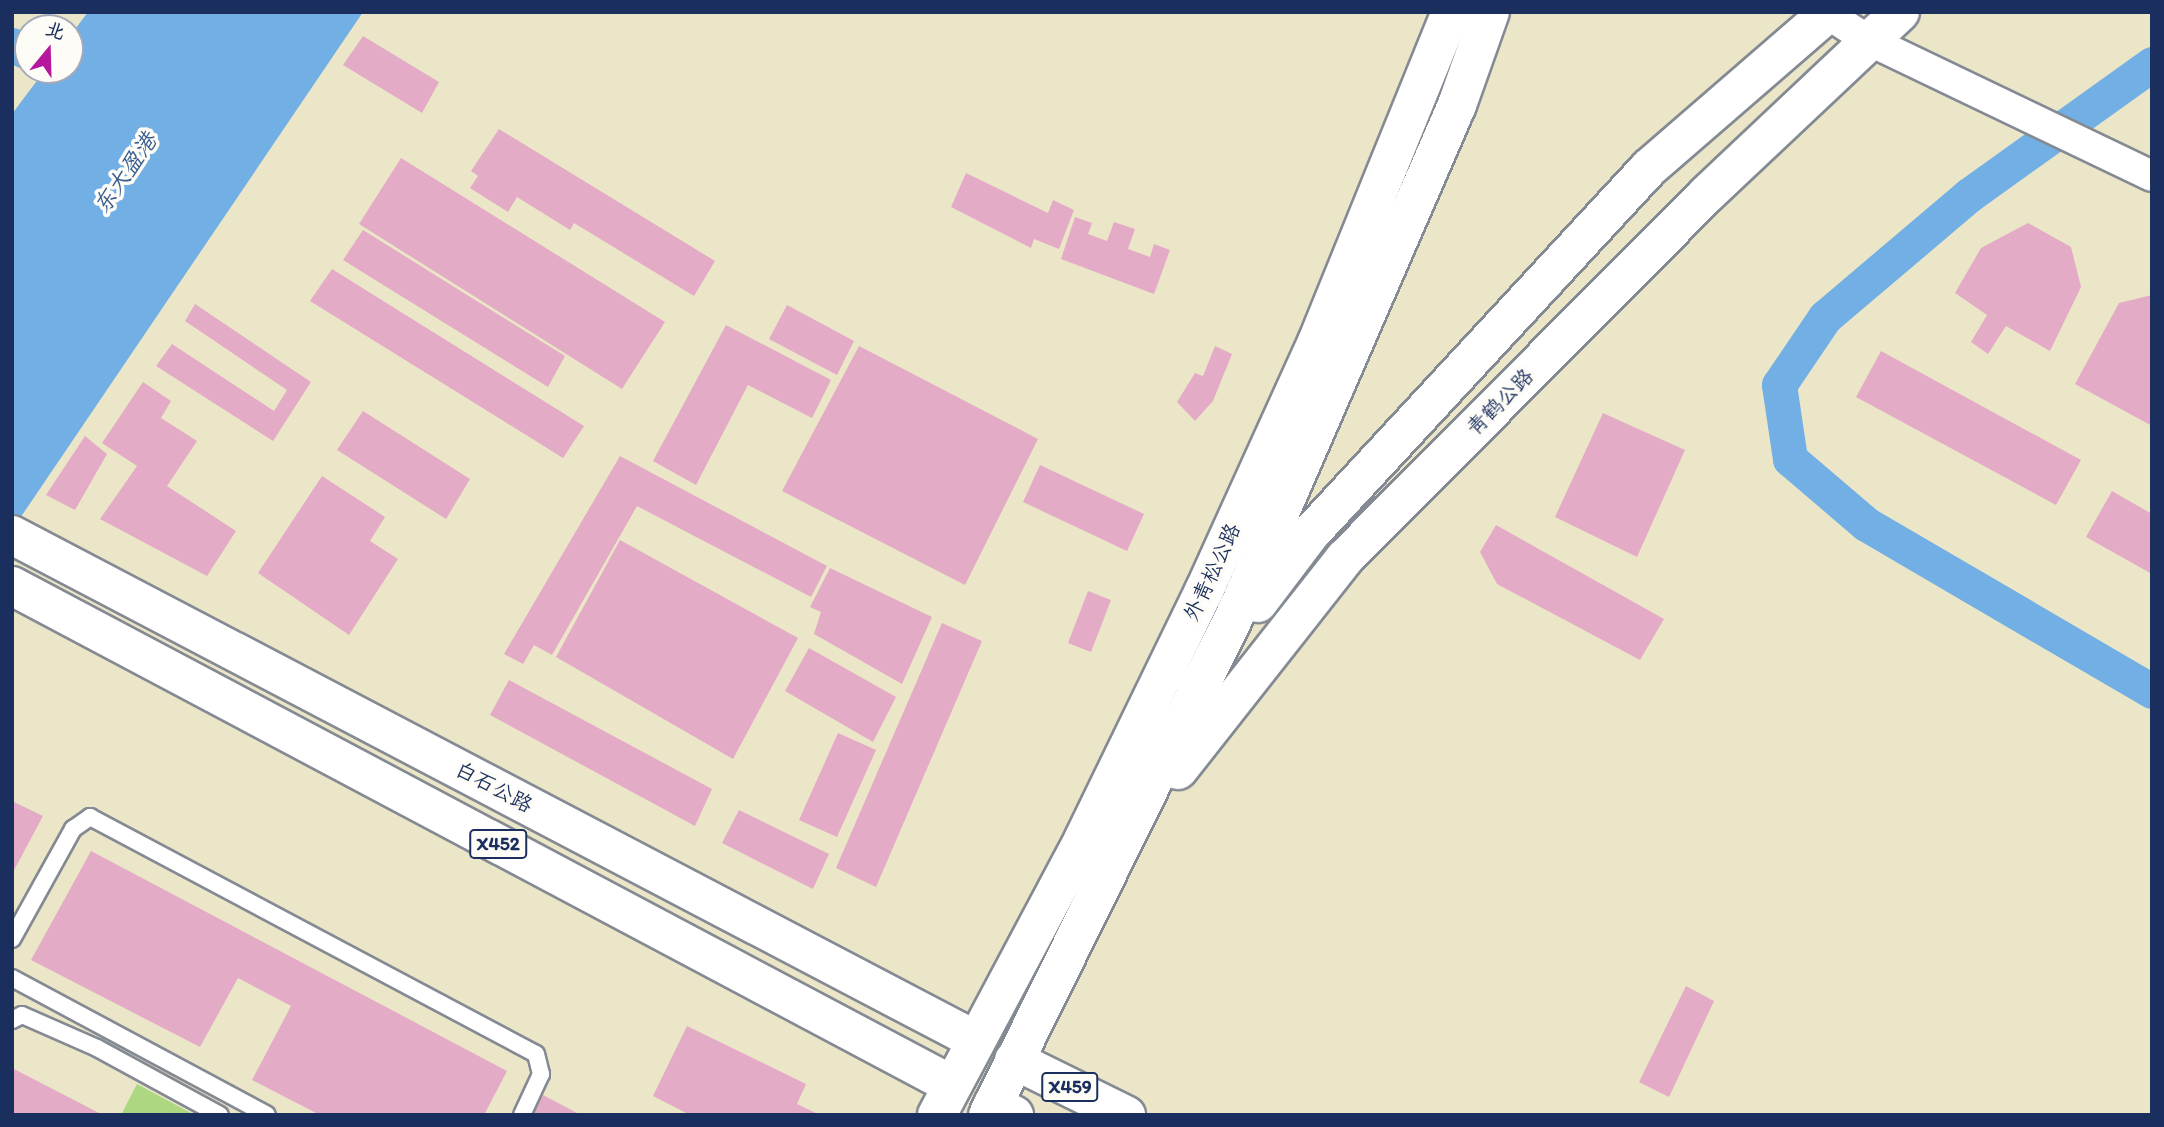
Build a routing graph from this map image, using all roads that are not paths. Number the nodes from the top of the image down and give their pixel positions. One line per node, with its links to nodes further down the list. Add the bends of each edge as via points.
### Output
1 (1451, 12): 9 (main road, 外青松公路, via 1317,342)
2 (1490, 12): 8 (main road, 外青松公路, via 1351,357)
3 (1900, 12): 4 (main road, 青鹤公路)
4 (1840, 17): 5 (street); 8 (main road, 青鹤公路, via 1649,169 1311,533); 10 (main road, 青鹤公路, via 1345,558)
5 (2152, 176)
6 (12, 535): 15 (main road, 白石公路 / X452)
7 (28, 594): 18 (main road, X452)
8 (1213, 662): 9 (main road, 青鹤公路); 10 (main road, 外青松公路)
9 (1091, 822): 15 (main road, 外青松公路)
10 (1136, 824): 16 (main road, 外青松公路)
11 (12, 939): 22 (lane, via 73,829 90,817 536,1054 541,1074)
12 (12, 978): 21 (lane)
13 (12, 988): 17 (lane, via 155,1067)
14 (12, 1020): 17 (lane, via 22,1015 97,1048)
15 (975, 1040): 16 (main road, X459); 18 (main road, 外青松公路)
16 (1014, 1060): 19 (main road, 外青松公路); 23 (main road, X459)
17 (183, 1095): 20 (lane)
18 (945, 1100): 19 (main road)
19 (998, 1111)
20 (220, 1115)
21 (267, 1115)
22 (522, 1115)
23 (1126, 1115)

